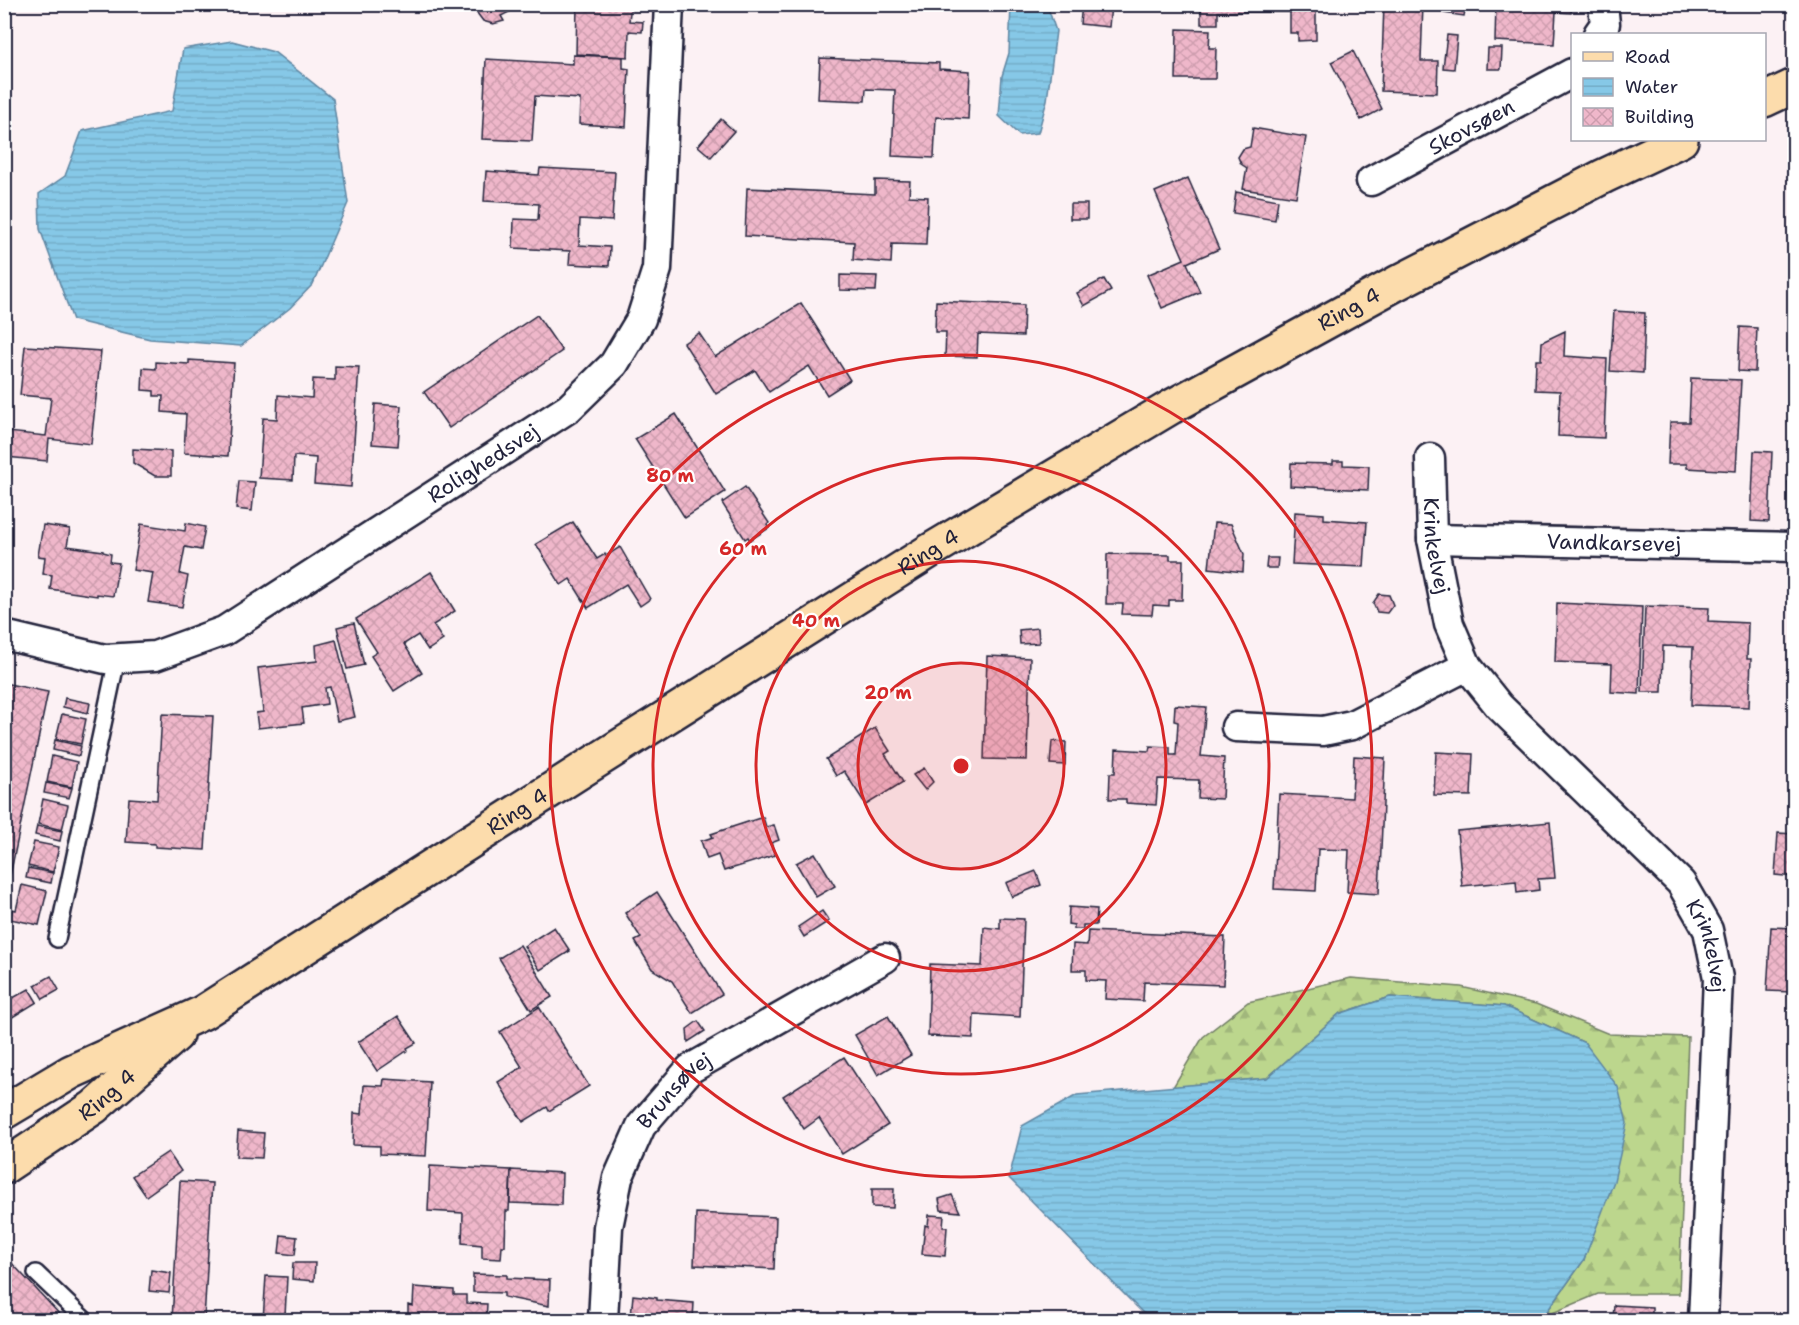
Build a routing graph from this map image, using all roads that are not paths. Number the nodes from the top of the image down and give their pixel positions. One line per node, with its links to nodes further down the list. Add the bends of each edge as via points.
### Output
1 (669, 4): 13 (street, Rolighedsvej, via 657,269 641,319 614,364 568,408 224,631 155,656)
2 (1603, 4): 3 (street, via 1605,24)
3 (1599, 33)
4 (1571, 74): 8 (street, Skovsøen)
5 (1794, 86): 6 (main road)
6 (1766, 99)
7 (1679, 141): 18 (main road, Ring 4, via 1397,283 1171,407 928,552)
8 (1371, 182)
9 (1430, 458): 10 (street, Krinkelvej)
10 (1432, 539): 11 (street, Vandkarsevej); 14 (street, Krinkelvej, via 1449,624)
11 (1794, 547)
12 (4, 635): 13 (street, Rolighedsvej)
13 (117, 659): 16 (lane)
14 (1467, 666): 15 (street, via 1352,725 1323,731); 24 (street, Krinkelvej, via 1499,706 1681,883 1708,930 1718,978)
15 (1236, 727)
16 (57, 939)
17 (885, 958): 23 (street, Brunsøvej, via 690,1069 641,1126 618,1178 608,1227)
18 (202, 1012): 19 (main road, Ring 4, via 71,1072); 20 (main road, Ring 4, via 94,1107)
19 (4, 1112)
20 (4, 1167)
21 (36, 1273): 22 (lane)
22 (85, 1320)
23 (603, 1320)
24 (1703, 1320)

